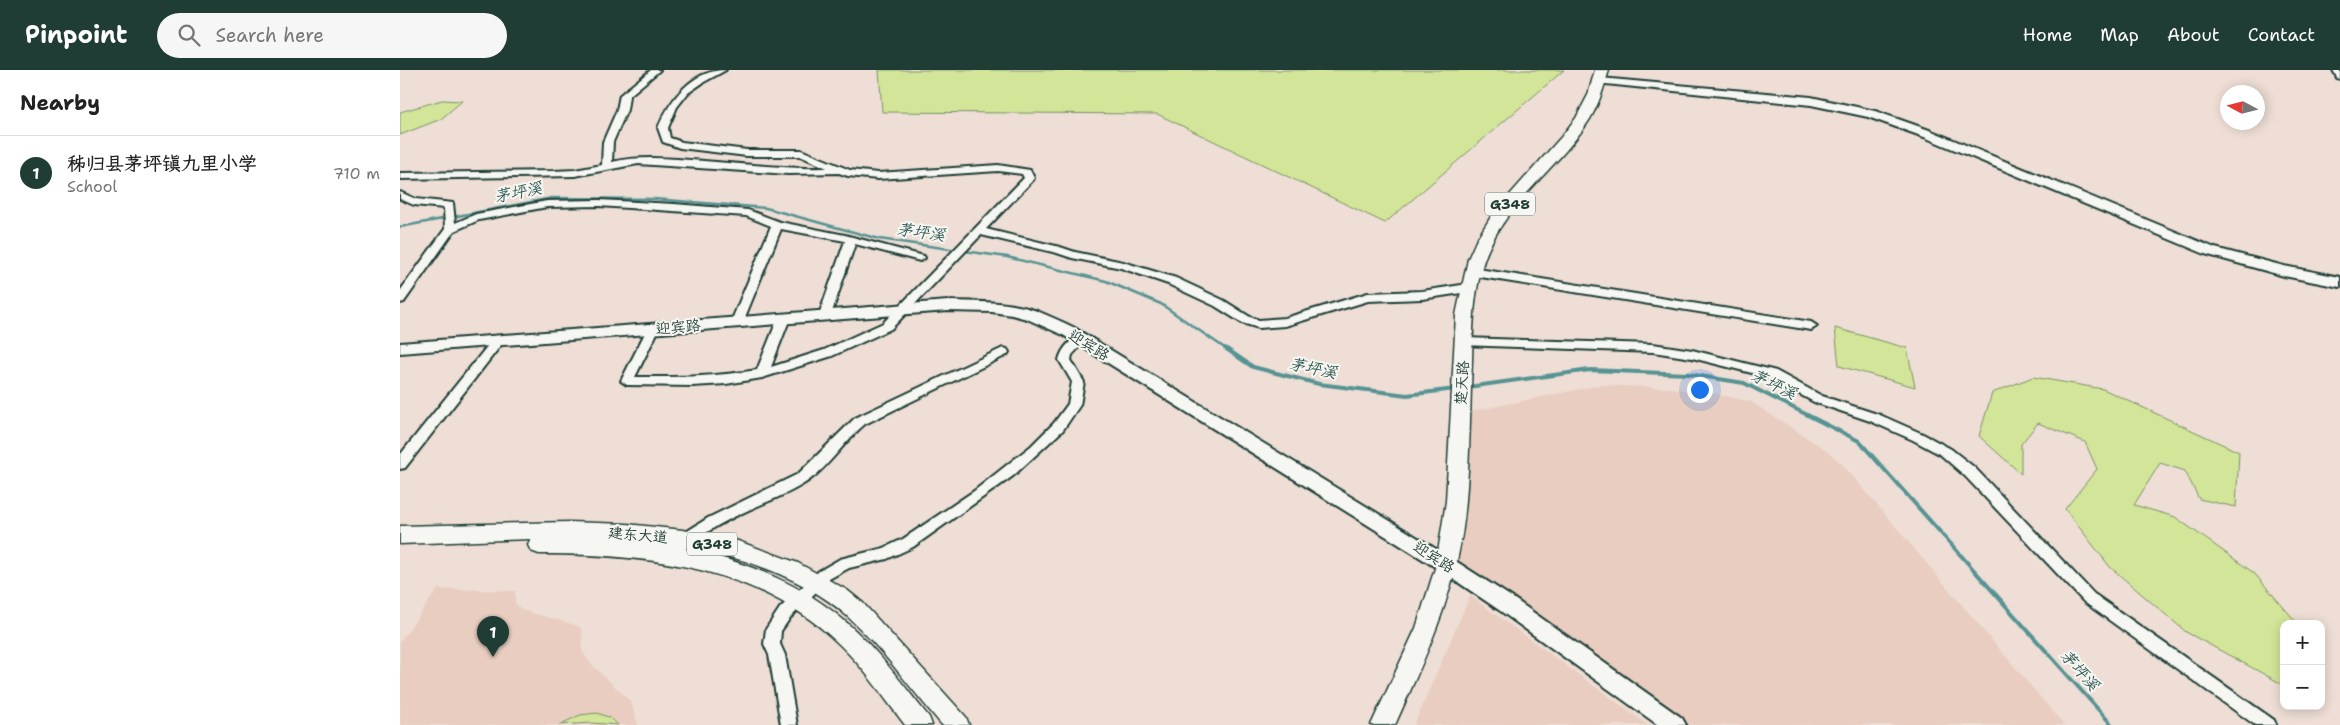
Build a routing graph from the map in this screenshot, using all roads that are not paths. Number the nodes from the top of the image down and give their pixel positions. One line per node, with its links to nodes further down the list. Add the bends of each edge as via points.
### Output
1 (656, 70): 6 (street, via 625,95 608,142)
2 (722, 70): 7 (street, via 696,82 679,96 663,128 666,140 680,145 747,153 801,152)
3 (2338, 70): 5 (street)
4 (1601, 76): 15 (highway, 楚天路 / G348, via 1585,115 1497,220 1484,241); 16 (main road, via 1802,100 1871,114 1928,134 2210,251 2274,269)
5 (2340, 76)
6 (607, 166): 7 (street, via 647,162 709,164 757,170); 8 (street, via 575,172)
7 (841, 170): 12 (street, via 868,176 998,168 1028,174 1027,182)
8 (400, 176)
9 (400, 195): 10 (street, via 408,201 445,203 449,207)
10 (450, 225): 11 (street, via 555,203 748,213); 18 (street)
11 (777, 225): 13 (street); 22 (street)
12 (976, 235): 17 (street, via 1060,250 1172,280 1259,324 1285,322 1368,297 1422,295); 19 (street)
13 (851, 240): 14 (street); 20 (street)
14 (920, 258)
15 (1472, 272): 17 (highway, 楚天路 / G348); 23 (street)
16 (2340, 282)
17 (1468, 288): 28 (highway, 楚天路 / G348)
18 (400, 299)
19 (904, 308): 20 (main road, 迎宾路); 25 (main road, 迎宾路, via 970,306 1012,310 1051,323); 30 (street, via 888,326 828,353)
20 (825, 315): 21 (main road, 迎宾路)
21 (784, 318): 22 (main road, 迎宾路); 30 (street)
22 (737, 322): 24 (main road, 迎宾路)
23 (1811, 326)
24 (653, 329): 26 (main road, 迎宾路); 30 (street, via 627,381 701,381)
25 (1081, 340): 35 (main road, 迎宾路); 36 (street, via 1066,354 1065,360 1076,376 1079,386 1077,399 1068,415 1032,455 908,543 887,553 845,563)
26 (497, 342): 27 (main road, 迎宾路); 31 (street)
27 (400, 348)
28 (1464, 350): 35 (highway, 楚天路 / G348, via 1456,501); 43 (street, via 1642,348 1692,354 1772,374 1818,399 1918,437 1946,452 1970,472 2089,598)
29 (1003, 352): 33 (street, via 860,421 805,477 723,516)
30 (762, 374)
31 (400, 464)
32 (400, 535): 33 (highway, 建东大道 / G348, via 614,531)
33 (677, 547): 34 (highway, 建东大道 / G348); 36 (highway, 建东大道 / G348, via 737,551 774,562); 37 (highway, 建东大道 / G348, via 756,578)
34 (400, 548)
35 (1447, 565): 41 (highway, 楚天路 / G348, via 1427,628); 42 (main road, 迎宾路)
36 (816, 582): 37 (street); 40 (highway, 建东大道 / G348, via 868,622)
37 (798, 599): 38 (street, via 774,629 772,644 777,655); 39 (highway, 建东大道 / G348, via 848,637)
38 (789, 725)
39 (920, 725)
40 (957, 725)
41 (1384, 725)
42 (1675, 725)
43 (2268, 725)

